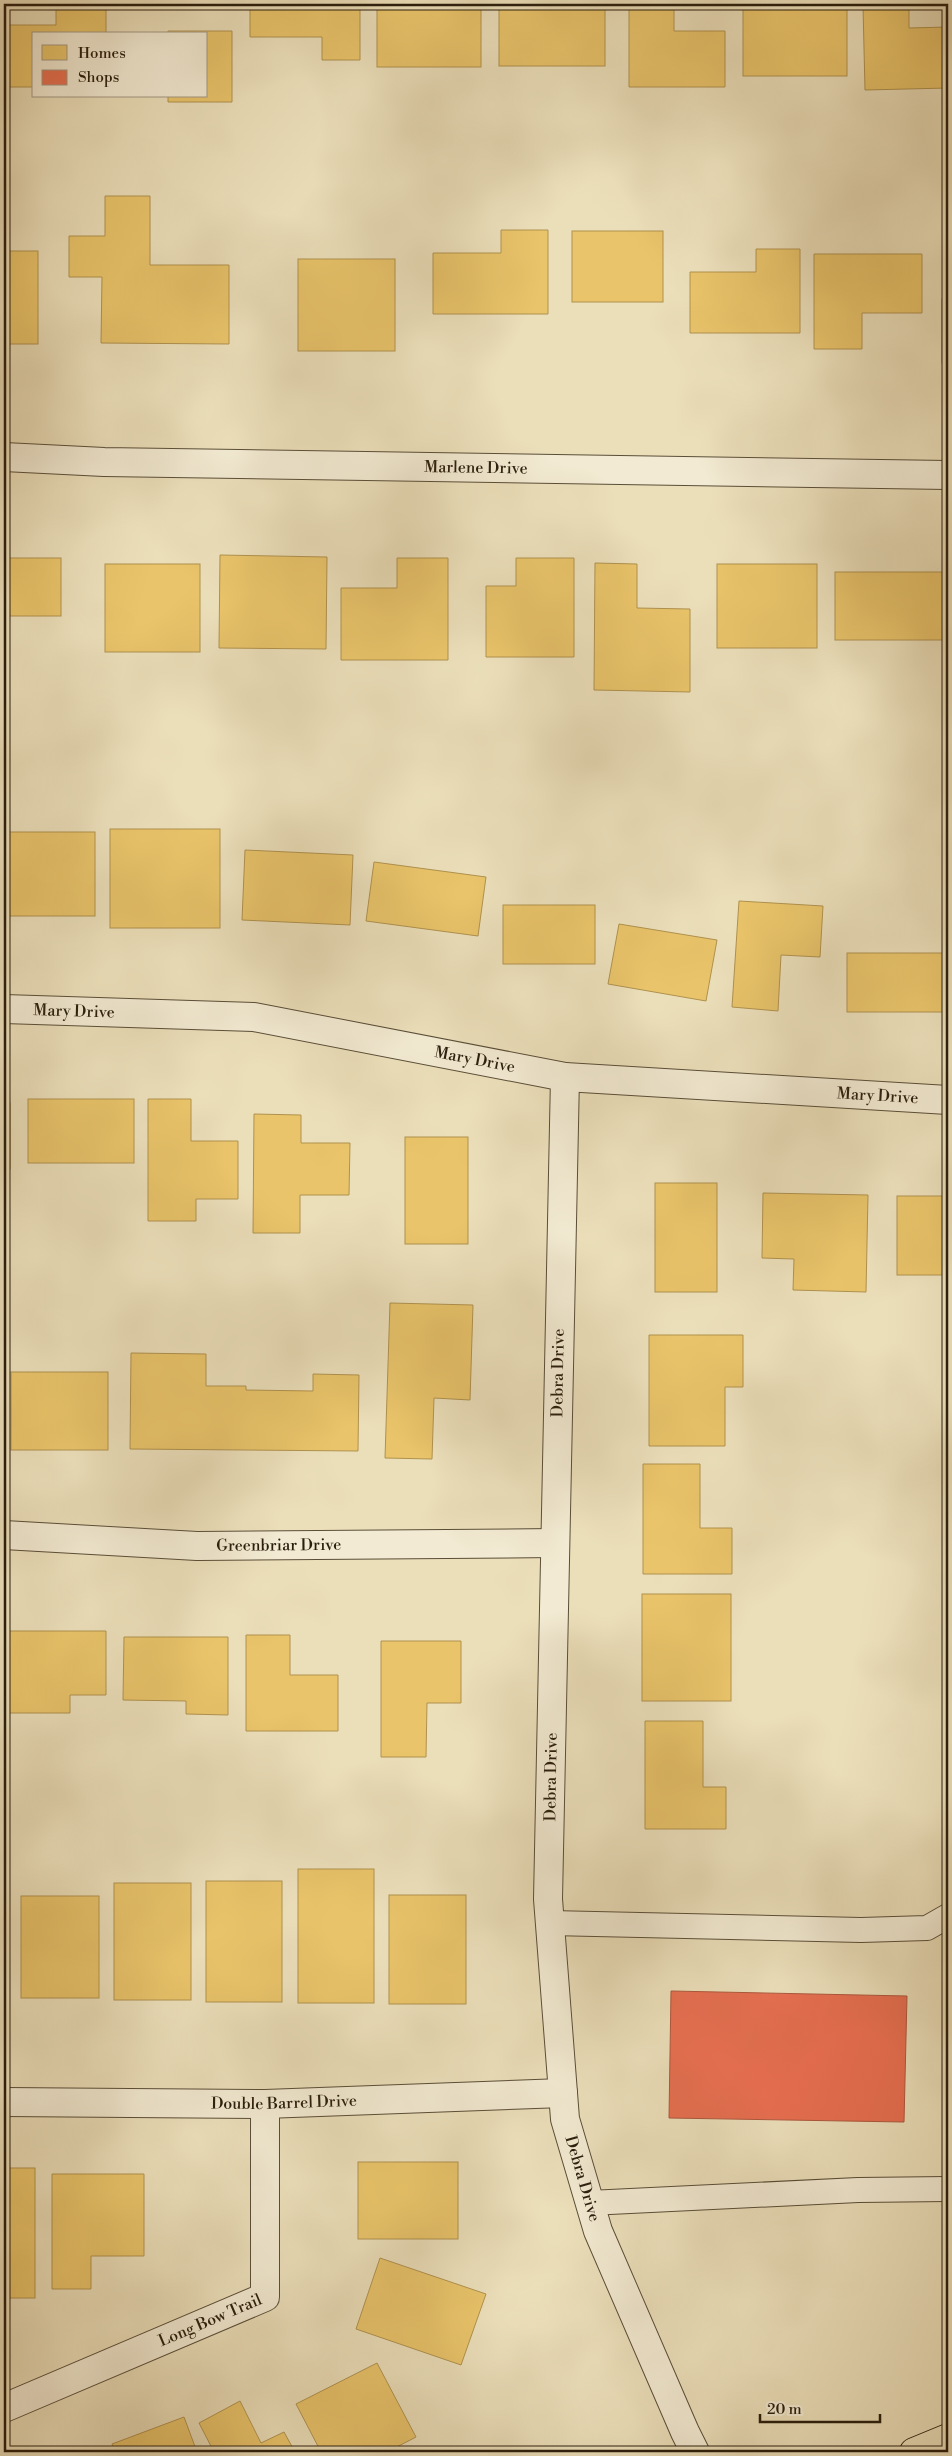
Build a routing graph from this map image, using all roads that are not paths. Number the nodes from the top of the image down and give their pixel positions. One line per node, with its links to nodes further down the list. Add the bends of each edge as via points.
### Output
1 (4, 458): 2 (street, Marlene Drive)
2 (948, 475)
3 (4, 1009): 4 (street, Mary Drive, via 254,1017)
4 (564, 1077): 5 (street, Mary Drive); 7 (street, Debra Drive)
5 (948, 1100)
6 (4, 1535): 7 (street, Greenbriar Drive, via 197,1546)
7 (555, 1543): 9 (street, Debra Drive)
8 (948, 1916): 9 (lane, via 927,1928)
9 (550, 1923): 10 (street, Debra Drive)
10 (563, 2093): 12 (street, Double Barrel Drive); 14 (street, Debra Drive, via 564,2119)
11 (4, 2102): 12 (street, Double Barrel Drive)
12 (265, 2104): 15 (street, Long Bow Trail, via 265,2296)
13 (948, 2189): 14 (lane, via 858,2190)
14 (589, 2203): 17 (street, Debra Drive, via 602,2240)
15 (4, 2408)
16 (948, 2438): 18 (main road)
17 (695, 2452)
18 (914, 2452)

